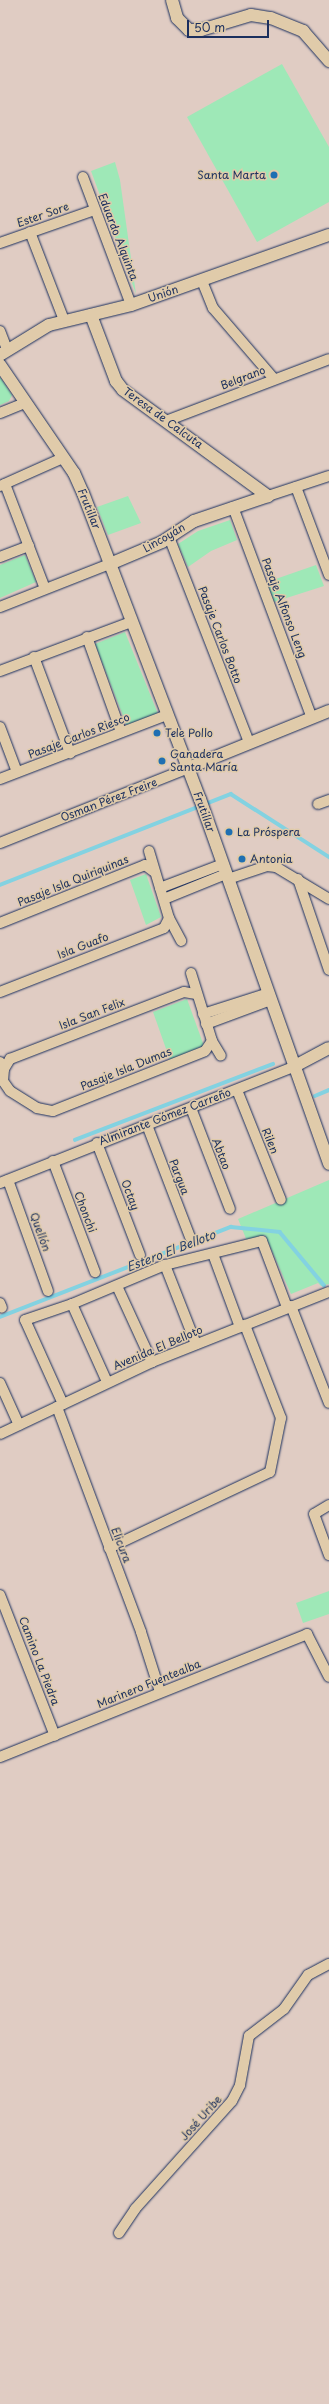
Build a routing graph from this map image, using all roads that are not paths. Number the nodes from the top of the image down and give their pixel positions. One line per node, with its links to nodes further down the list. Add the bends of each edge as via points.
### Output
1 (172, 0): 2 (street, via 177,18 189,30 202,30 251,15 271,18 303,31)
2 (329, 61)
3 (83, 177): 4 (street, Eduardo Alquinta)
4 (94, 210): 5 (street, Ester Sore); 9 (street, Eduardo Alquinta)
5 (30, 232): 7 (street, Ester Sore); 11 (street)
6 (329, 235): 8 (street, Unión)
7 (0, 243)
8 (202, 281): 9 (street, Unión); 16 (street, via 213,308)
9 (131, 305): 10 (street, Unión)
10 (91, 315): 11 (street, Unión); 19 (street, Teresa de Calcuta, via 116,381)
11 (64, 320): 13 (street, Unión, via 33,332)
12 (0, 331): 13 (street)
13 (3, 352)
14 (329, 359): 16 (street, Belgrano)
15 (0, 365): 17 (street, Frutillar)
16 (274, 379): 19 (street, Belgrano)
17 (25, 403): 18 (street); 20 (street, Frutillar)
18 (0, 413)
19 (166, 421): 24 (street, Teresa de Calcuta)
20 (63, 458): 22 (street); 30 (street, Frutillar, via 74,474)
21 (329, 476): 23 (street, Lincoyán)
22 (3, 485): 27 (street)
23 (296, 487): 24 (street, Lincoyán); 28 (street)
24 (268, 496): 25 (street, Lincoyán)
25 (233, 508): 26 (street, Lincoyán, via 194,521); 40 (street, Pasaje Alfonso Leng)
26 (169, 537): 30 (street, Lincoyán); 43 (street, Pasaje Carlos Botto)
27 (29, 546): 29 (street); 32 (street)
28 (325, 550): 31 (street)
29 (0, 557)
30 (110, 564): 32 (street, Lincoyán); 34 (street, Frutillar)
31 (329, 575)
32 (45, 589): 33 (street, Lincoyán)
33 (0, 607)
34 (131, 622): 35 (street); 39 (street, Frutillar)
35 (87, 637): 36 (street); 42 (street)
36 (34, 656): 37 (street); 44 (street)
37 (0, 671)
38 (329, 711): 40 (street, Osman Pérez Freire)
39 (167, 715): 42 (street, Pasaje Carlos Riesco); 45 (street, Frutillar)
40 (312, 718): 43 (street, Osman Pérez Freire)
41 (0, 727): 46 (street)
42 (121, 732): 44 (street, Pasaje Carlos Riesco)
43 (249, 742): 45 (street, Osman Pérez Freire)
44 (70, 753): 46 (street, Pasaje Carlos Riesco)
45 (188, 768): 50 (street, Osman Pérez Freire); 53 (street, Frutillar)
46 (17, 772): 47 (street, Pasaje Carlos Riesco)
47 (0, 779)
48 (329, 800): 49 (street)
49 (318, 804)
50 (0, 843)
51 (148, 851): 52 (street)
52 (153, 871): 55 (street); 59 (street, Pasaje Isla Quiriquinas, via 145,865)
53 (226, 872): 54 (street, via 267,866 276,867); 55 (street); 56 (street); 65 (street, Frutillar)
54 (298, 879): 57 (street); 61 (street)
55 (160, 888): 56 (street)
56 (164, 899): 58 (street)
57 (329, 899)
58 (169, 918): 60 (street); 63 (street, Isla Guafo, via 164,928)
59 (0, 923)
60 (181, 942)
61 (329, 970)
62 (191, 973): 64 (street, via 198,990)
63 (0, 992)
64 (195, 994): 66 (street); 71 (street, Isla San Felix, via 184,992 10,1059)
65 (270, 996): 66 (street); 67 (street); 72 (street, Frutillar)
66 (203, 1014): 67 (street)
67 (206, 1024): 68 (street)
68 (212, 1041): 70 (street); 71 (street, Pasaje Isla Dumas, via 205,1051 53,1111 44,1111 6,1086)
69 (329, 1048): 72 (street, Almirante Gómez Carreño)
70 (221, 1056)
71 (2, 1065)
72 (295, 1066): 73 (street, Almirante Gómez Carreño); 77 (street, Frutillar)
73 (237, 1090): 74 (street, Almirante Gómez Carreño); 81 (street, Rilen)
74 (191, 1108): 75 (street, Almirante Gómez Carreño); 82 (street, Abtao)
75 (147, 1125): 76 (street, Almirante Gómez Carreño); 83 (street, Pargua)
76 (98, 1143): 78 (street, Almirante Gómez Carreño); 84 (street, Octay)
77 (326, 1145): 79 (street, Frutillar)
78 (53, 1161): 80 (street, Almirante Gómez Carreño); 87 (street, Chonchi)
79 (329, 1164)
80 (4, 1181): 89 (street, Quellón)
81 (281, 1200)
82 (230, 1209)
83 (190, 1236)
84 (140, 1254)
85 (213, 1254): 86 (street, via 196,1255); 92 (street, via 262,1241); 93 (street)
86 (165, 1265): 88 (street); 94 (street)
87 (95, 1272)
88 (116, 1286): 91 (street); 95 (street)
89 (48, 1291)
90 (329, 1292): 92 (street, Avenida El Belloto)
91 (72, 1304): 96 (street); 99 (street, Elicura, via 25,1320)
92 (289, 1307): 93 (street, Avenida El Belloto); 98 (street)
93 (242, 1326): 94 (street, Avenida El Belloto); 103 (street, via 281,1418 270,1472)
94 (196, 1344): 95 (street, Avenida El Belloto)
95 (152, 1362): 96 (street, Avenida El Belloto)
96 (107, 1382): 99 (street, Avenida El Belloto)
97 (0, 1383): 100 (street)
98 (329, 1404)
99 (60, 1406): 100 (street, Avenida El Belloto); 103 (street, Elicura)
100 (19, 1425): 101 (street, Avenida El Belloto)
101 (0, 1434)
102 (329, 1505): 104 (street, via 315,1513)
103 (109, 1548): 107 (street, Elicura, via 141,1632)
104 (329, 1555)
105 (0, 1595): 108 (street, Camino La Piedra)
106 (329, 1676): 107 (street, Marinero Fuentealba, via 307,1634)
107 (160, 1692): 108 (street, Marinero Fuentealba)
108 (55, 1736): 109 (street, Marinero Fuentealba)
109 (0, 1757)
110 (329, 1964): 111 (street, José Uribe, via 308,1975 284,2009 249,2036 240,2085 232,2101 135,2209)
111 (119, 2233)

